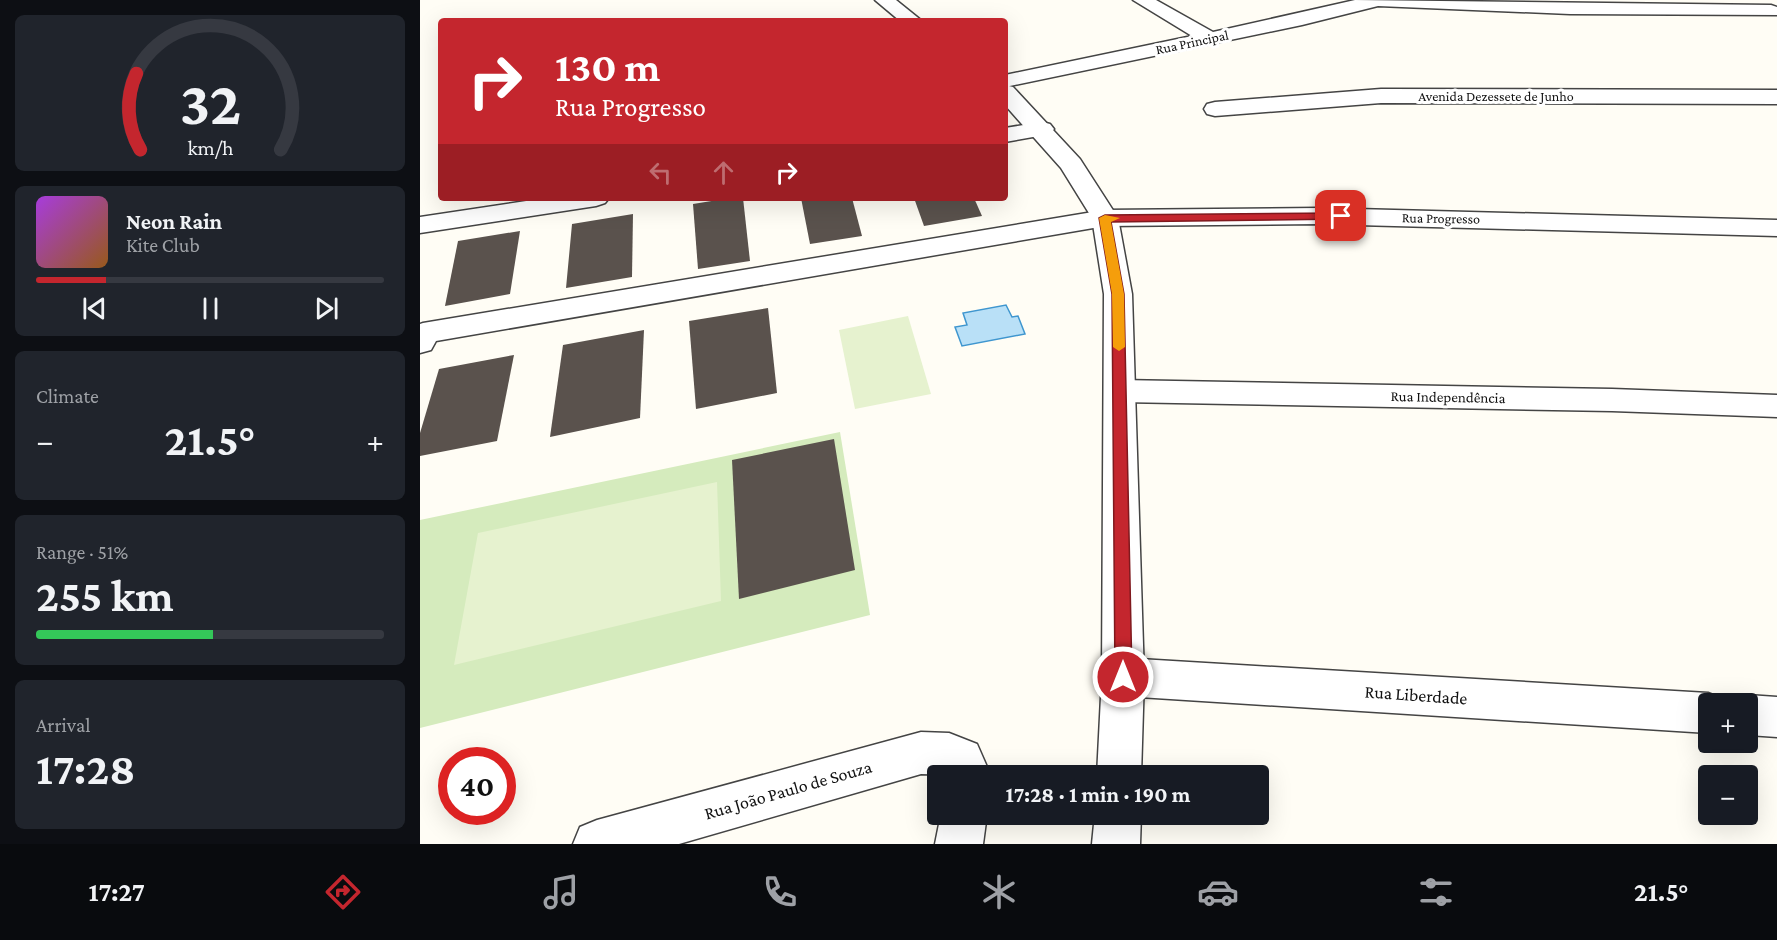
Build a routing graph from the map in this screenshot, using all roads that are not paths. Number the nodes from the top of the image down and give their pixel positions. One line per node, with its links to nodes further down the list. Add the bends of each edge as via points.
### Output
1 (884, 0): 5 (street)
2 (1142, 0): 6 (street)
3 (1378, 0): 4 (street, Rua Principal, via 1570,8); 6 (street, Rua Principal)
4 (1770, 9)
5 (908, 18)
6 (1210, 38): 7 (street, Rua Principal)
7 (1008, 80)
8 (1008, 95): 11 (street)
9 (1777, 97): 10 (street, Avenida Dezessete de Junho, via 1381,96)
10 (1215, 109)
11 (1042, 129): 12 (street); 15 (street, via 1071,164)
12 (1008, 135)
13 (576, 201): 14 (street)
14 (420, 225)
15 (1106, 227): 16 (street, Rua Progresso, via 1331,216); 17 (street, Rua Progresso); 20 (street, via 1118,294)
16 (1777, 228)
17 (552, 323): 18 (street, via 423,333); 19 (street)
18 (420, 343)
19 (420, 355)
20 (1120, 392): 21 (street, Rua Independência); 22 (street)
21 (1777, 406)
22 (1123, 677): 23 (street, Rua Liberdade); 27 (street)
23 (1698, 711)
24 (1758, 716): 25 (street)
25 (1777, 717)
26 (964, 765): 30 (street, Rua João Paulo de Souza, via 961,759 949,754 921,753)
27 (1119, 765)
28 (962, 825): 31 (street)
29 (1117, 825): 32 (street)
30 (597, 844)
31 (959, 844)
32 (1116, 844)

